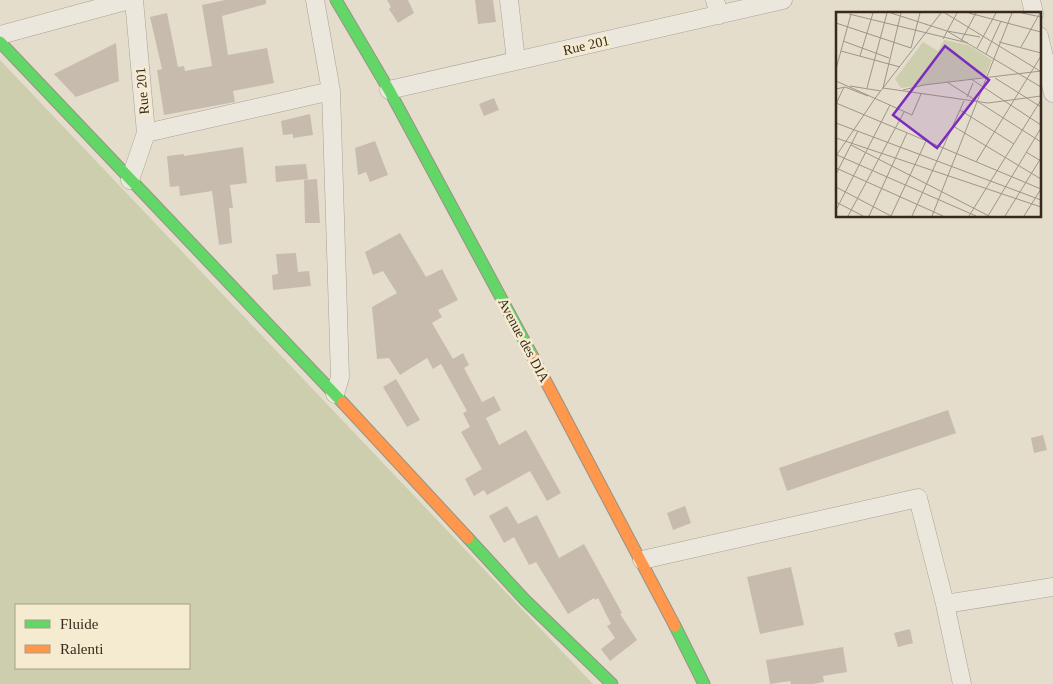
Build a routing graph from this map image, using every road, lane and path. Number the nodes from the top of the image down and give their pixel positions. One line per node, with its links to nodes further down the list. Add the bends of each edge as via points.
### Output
1 (129, 0): 8 (street)
2 (134, 0): 15 (street, Rue 201)
3 (315, 0): 13 (street)
4 (336, 0): 12 (street, Avenue des DIA)
5 (509, 0): 11 (street)
6 (783, 0): 7 (street, Rue 201)
7 (717, 7): 11 (street, Rue 201)
8 (0, 36)
9 (1040, 40): 14 (street)
10 (0, 42): 16 (street)
11 (516, 61): 12 (street, Rue 201)
12 (389, 90): 18 (street, Avenue des DIA)
13 (331, 91): 15 (street); 17 (street, via 340,377)
14 (1053, 93)
15 (146, 133): 16 (street, Rue 201)
16 (130, 180): 17 (street)
17 (335, 394): 21 (street, via 525,600)
18 (642, 560): 20 (street, via 918,498); 22 (street, Avenue des DIA)
19 (1053, 587): 20 (street)
20 (945, 604): 23 (street)
21 (612, 684)
22 (704, 684)
23 (962, 684)

